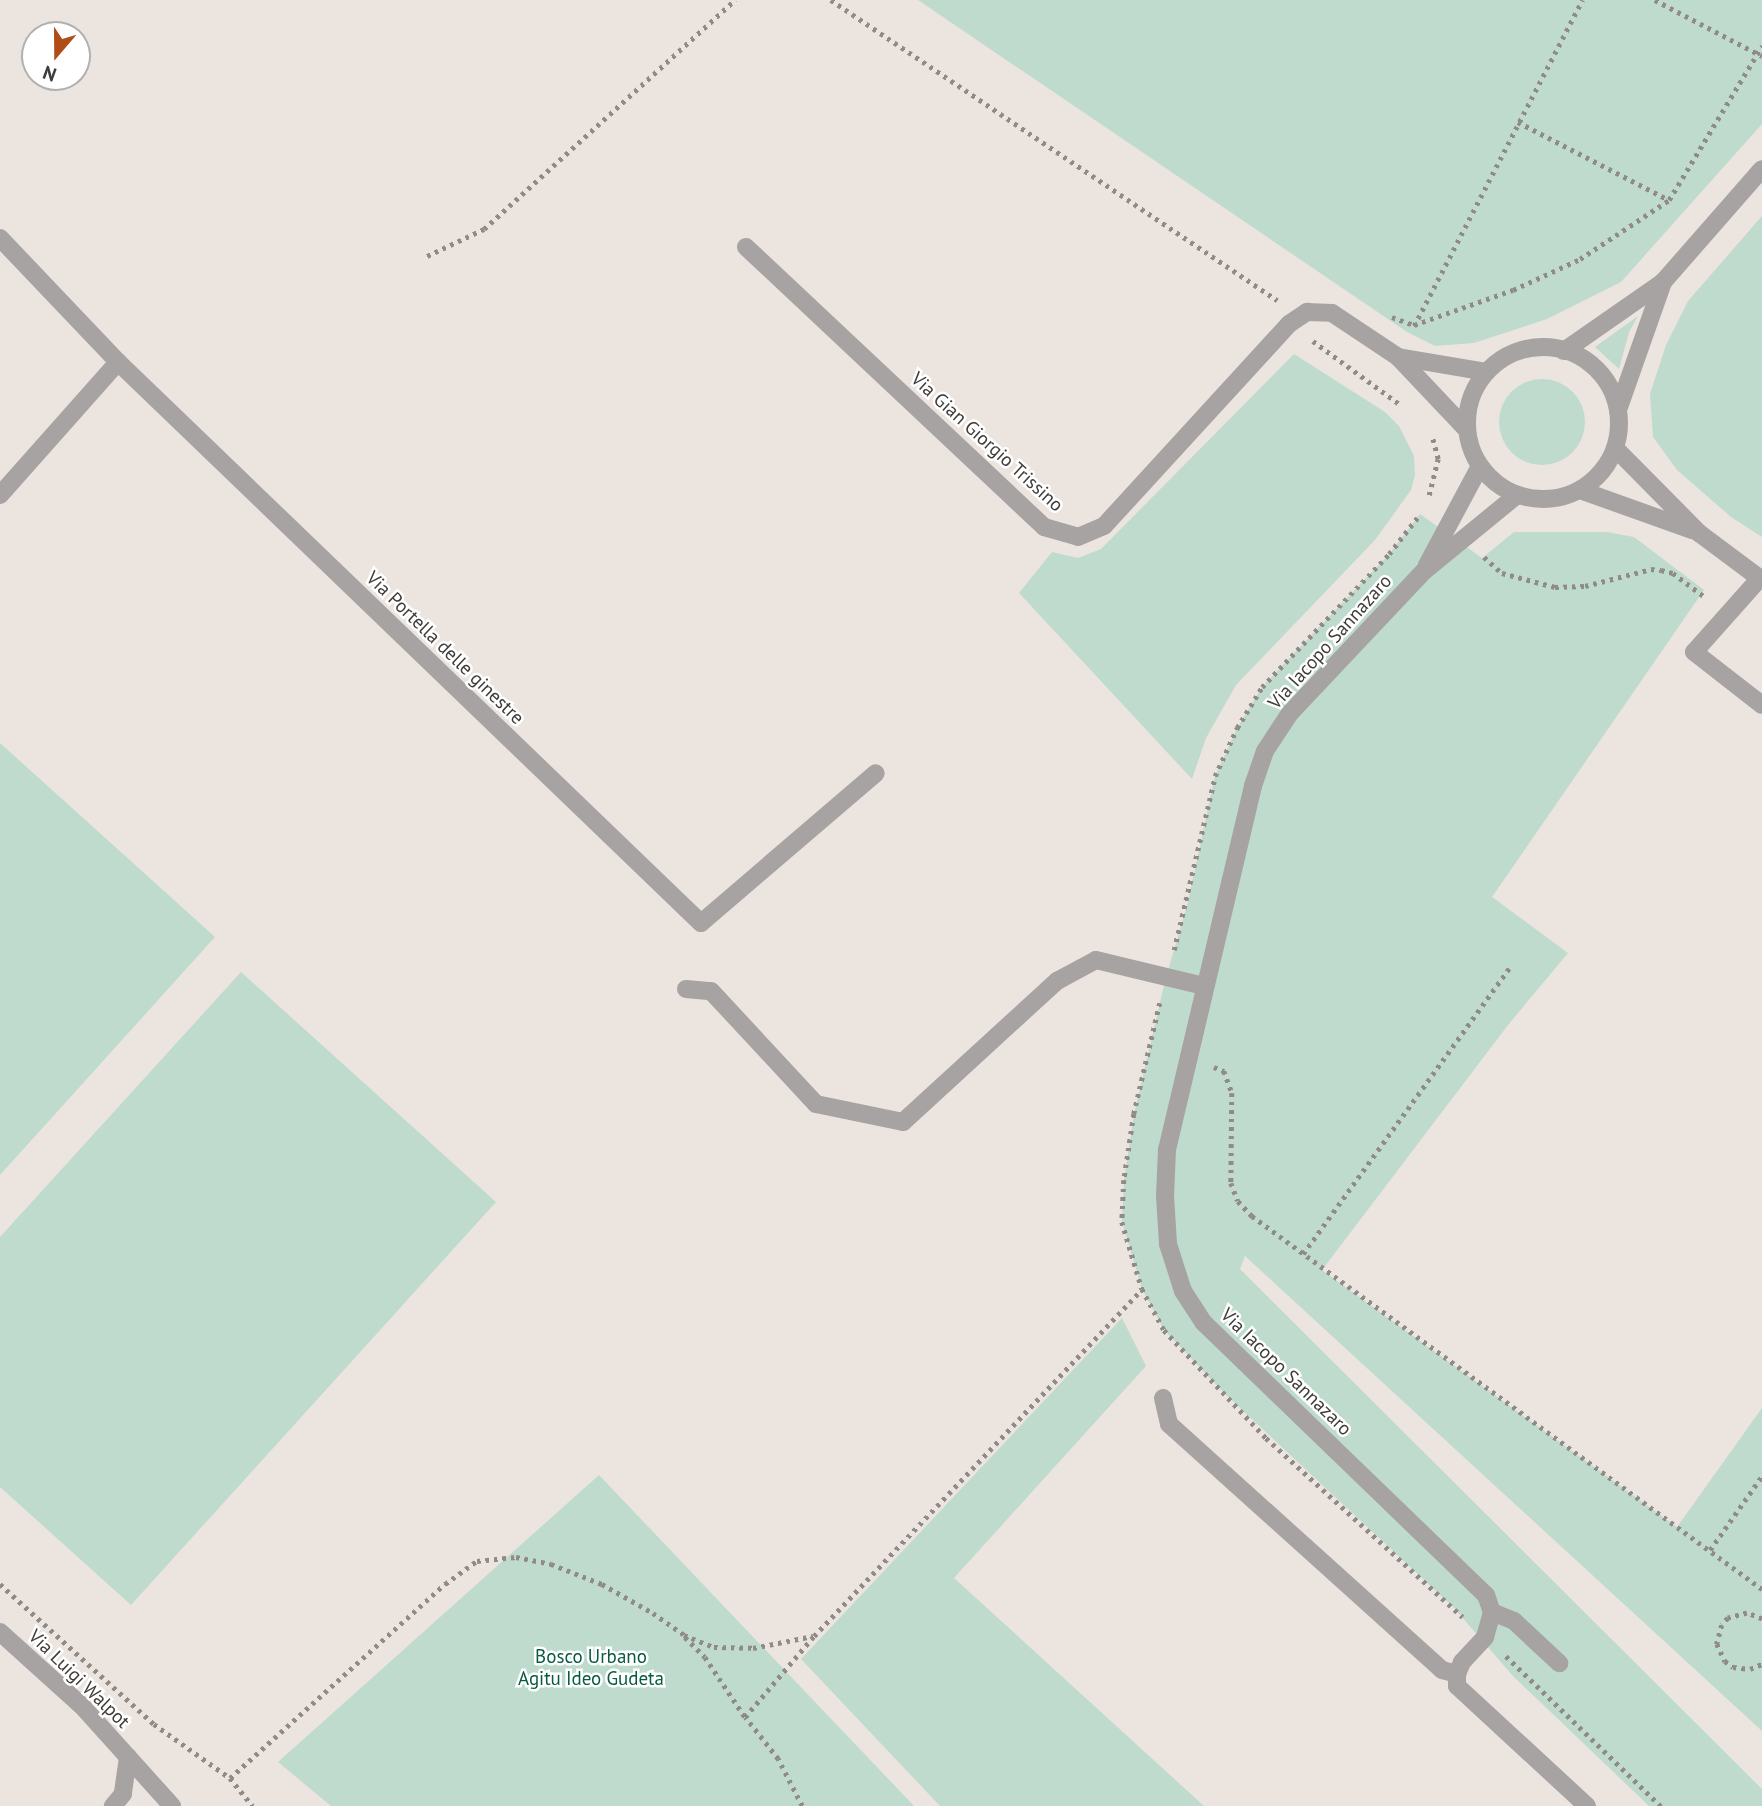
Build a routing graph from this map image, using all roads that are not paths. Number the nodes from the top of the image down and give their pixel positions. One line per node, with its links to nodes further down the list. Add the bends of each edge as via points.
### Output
1 (1762, 169): 4 (street)
2 (0, 238): 7 (street, Via Portella delle ginestre)
3 (746, 247): 6 (street, Via Gian Giorgio Trissino, via 1044,527 1078,537 1104,526 1289,324 1307,312 1332,313)
4 (1663, 282): 5 (street); 9 (street)
5 (1564, 351): 8 (street, via 1526,349); 9 (street, via 1600,373)
6 (1398, 357): 8 (street, Via Gian Giorgio Trissino); 10 (street, Via Gian Giorgio Trissino)
7 (118, 362): 14 (street); 20 (street, Via Portella delle ginestre, via 701,923)
8 (1486, 372): 10 (street, via 1468,409)
9 (1618, 410): 11 (street)
10 (1467, 430): 12 (street)
11 (1615, 448): 13 (street, via 1601,472); 16 (street)
12 (1480, 466): 15 (street, via 1496,483); 17 (street, Via Iacopo Sannazaro)
13 (1580, 490): 15 (street, via 1549,498); 16 (street)
14 (0, 495)
15 (1517, 495): 17 (street, Via Iacopo Sannazaro)
16 (1699, 533): 18 (street)
17 (1424, 571): 21 (street, Via Iacopo Sannazaro, via 1290,713 1265,751)
18 (1761, 579): 19 (street, via 1694,652)
19 (1762, 705)
20 (876, 773)
21 (1204, 986): 22 (street, via 1096,960 1057,981 903,1122 816,1104 711,991); 24 (street, Via Iacopo Sannazaro, via 1167,1149 1168,1244 1183,1291 1204,1323 1486,1595)
22 (686, 989)
23 (1163, 1398): 27 (street, via 1169,1424 1429,1661)
24 (1492, 1612): 26 (street, Via Iacopo Sannazaro, via 1514,1621); 27 (street, via 1486,1637)
25 (0, 1632): 28 (street, Via Luigi Walpot, via 82,1706)
26 (1559, 1662)
27 (1457, 1674): 31 (street, via 1457,1686)
28 (128, 1757): 29 (street, Via Luigi Walpot, via 123,1794); 30 (street, Via Luigi Walpot)
29 (113, 1806)
30 (172, 1806)
31 (1587, 1806)

